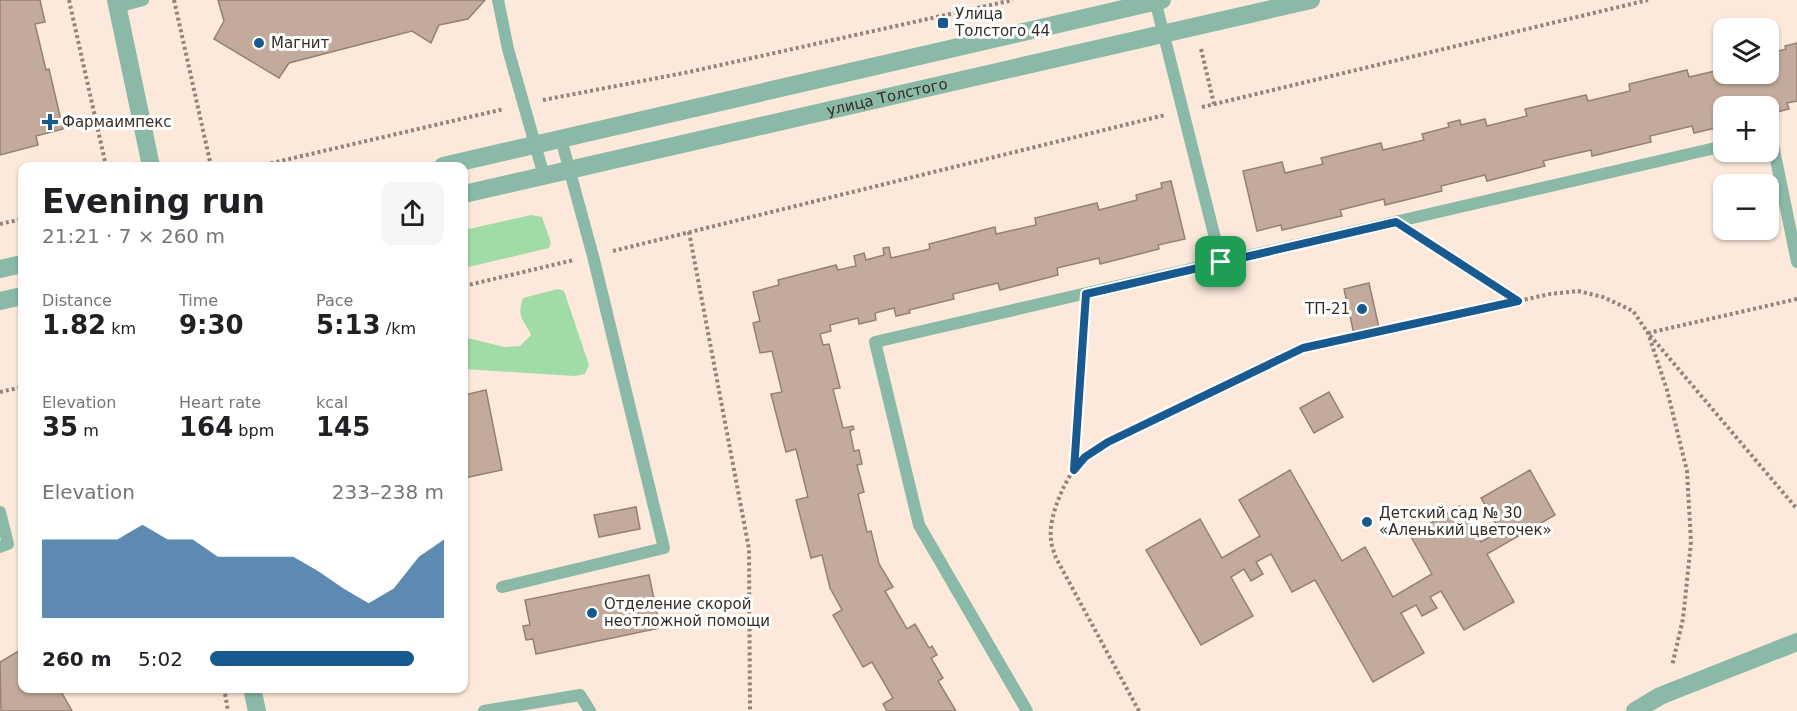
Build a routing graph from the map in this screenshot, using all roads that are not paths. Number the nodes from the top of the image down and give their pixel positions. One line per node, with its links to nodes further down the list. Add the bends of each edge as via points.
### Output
1 (143, 0): 5 (lane)
2 (498, 0): 8 (lane, via 508,50)
3 (1158, 0): 6 (lane); 7 (street)
4 (1311, 0): 6 (street, улица Толстого)
5 (116, 3): 10 (street)
6 (1164, 34): 13 (street, улица Толстого); 16 (lane)
7 (561, 139): 8 (street); 13 (lane)
8 (536, 145): 11 (street); 14 (lane)
9 (1713, 149): 16 (lane)
10 (150, 162)
11 (461, 162)
12 (1777, 162): 17 (lane)
13 (570, 170): 14 (street, улица Толстого); 24 (lane, via 664,548)
14 (544, 176): 15 (street, улица Толстого)
15 (468, 193)
16 (1221, 262): 30 (lane, via 875,342 919,525)
17 (1797, 262)
18 (18, 265): 19 (street)
19 (0, 269)
20 (18, 297): 21 (street)
21 (0, 301)
22 (0, 512): 23 (lane, via 8,544)
23 (0, 547)
24 (502, 587)
25 (1797, 642): 31 (street, via 1660,696)
26 (253, 693): 27 (street)
27 (257, 711)
28 (484, 711): 29 (lane, via 580,695)
29 (590, 711)
30 (1027, 711)
31 (1635, 711)

